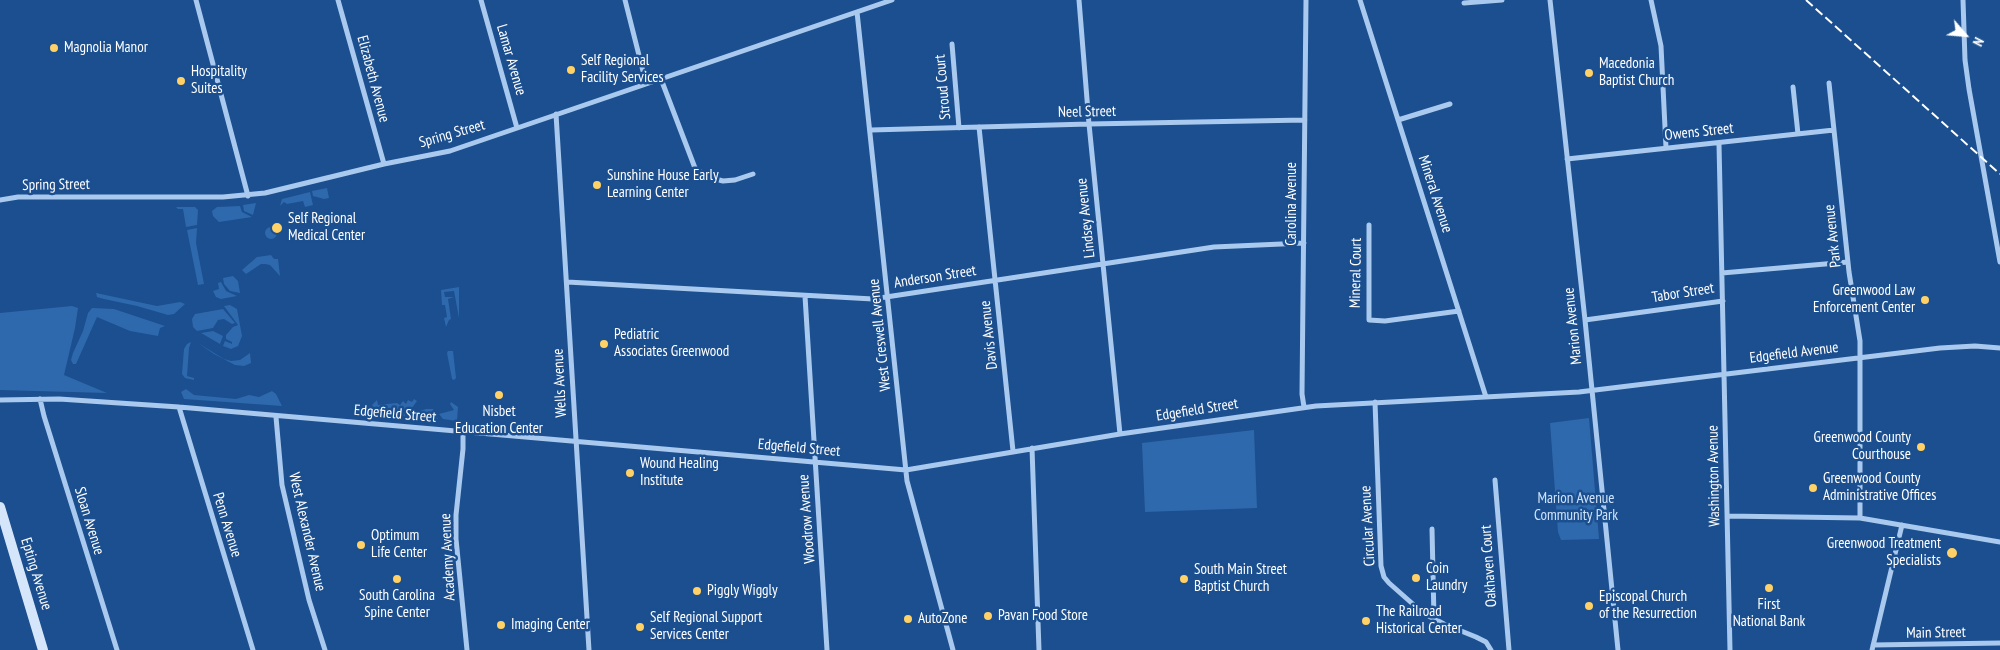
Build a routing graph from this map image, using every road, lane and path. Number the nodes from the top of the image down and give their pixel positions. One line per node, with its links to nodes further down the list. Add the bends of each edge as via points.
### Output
1 (196, 0): 36 (street)
2 (338, 0): 34 (street, Elizabeth Avenue)
3 (481, 0): 26 (street, Lamar Avenue)
4 (625, 0): 17 (street)
5 (892, 0): 14 (street, Spring Street)
6 (1080, 0): 24 (street, Lindsey Avenue)
7 (1306, 0): 22 (street, Carolina Avenue)
8 (1360, 0): 23 (street, Mineral Avenue)
9 (1502, 0): 13 (street)
10 (1550, 0): 33 (street, Marion Avenue)
11 (1651, 0): 32 (street, via 1660,46)
12 (1963, 0): 41 (street, via 1969,89)
13 (1464, 3)
14 (857, 12): 16 (street, Spring Street); 28 (street, West Creswell Avenue)
15 (952, 44): 27 (street, Stroud Court)
16 (661, 79): 17 (street, Spring Street); 35 (street, via 695,168 708,177 723,180)
17 (646, 83): 21 (street, Spring Street)
18 (1829, 83): 29 (street, Park Avenue)
19 (1793, 87): 30 (street)
20 (1450, 104): 23 (street)
21 (556, 114): 26 (street, Spring Street); 45 (street, Wells Avenue)
22 (1304, 120): 24 (street, Neel Street); 39 (street, Carolina Avenue)
23 (1398, 120): 49 (street, Mineral Avenue)
24 (1089, 124): 25 (street, Neel Street); 42 (street, Lindsey Avenue)
25 (979, 127): 27 (street, Neel Street); 44 (street, Davis Avenue)
26 (516, 128): 34 (street, Spring Street, via 450,151)
27 (959, 128): 28 (street, Neel Street)
28 (871, 130): 47 (street, West Creswell Avenue)
29 (1834, 130): 30 (street, Owens Street); 40 (street, Park Avenue)
30 (1798, 134): 31 (street, Owens Street)
31 (1719, 144): 32 (street, Owens Street); 43 (street)
32 (1666, 148): 33 (street, Owens Street)
33 (1567, 159): 50 (street, Marion Avenue)
34 (384, 164): 36 (street, Spring Street)
35 (753, 174)
36 (248, 196): 37 (street, Spring Street, via 18,197)
37 (0, 200)
38 (1369, 225): 49 (street, Mineral Court, via 1369,320 1385,321)
39 (1304, 242): 42 (street, Anderson Street, via 1214,248); 60 (street, Carolina Avenue)
40 (1848, 262): 43 (street, Tabor Street); 52 (street, Park Avenue)
41 (2000, 262)
42 (1103, 263): 44 (street, Anderson Street); 63 (street, Lindsey Avenue)
43 (1722, 273): 48 (street, Tabor Street)
44 (996, 280): 47 (street, Anderson Street); 66 (street, Davis Avenue)
45 (567, 282): 46 (street, Anderson Street); 64 (street, Wells Avenue)
46 (805, 296): 47 (street, Anderson Street); 67 (street, Woodrow Avenue)
47 (888, 297): 68 (street, West Creswell Avenue)
48 (1722, 301): 50 (street, Tabor Street); 53 (street, Washington Avenue)
49 (1459, 311): 55 (street, Mineral Avenue)
50 (1585, 320): 54 (street, Marion Avenue)
51 (2000, 348): 52 (street, Edgefield Avenue, via 1958,347)
52 (1861, 357): 53 (street, Edgefield Avenue); 72 (street, Park Avenue)
53 (1724, 374): 54 (street, Edgefield Avenue); 71 (street, Washington Avenue)
54 (1592, 391): 55 (street, Edgefield Street); 90 (street, Marion Avenue)
55 (1486, 396): 58 (street, Edgefield Street)
56 (40, 399): 57 (street, Edgefield Street); 59 (street, Edgefield Street); 80 (street, Sloan Avenue)
57 (0, 400)
58 (1375, 402): 60 (street, Edgefield Street); 76 (street, Circular Avenue, via 1381,571 1389,584)
59 (179, 407): 61 (street, Edgefield Street); 81 (street, Penn Avenue)
60 (1304, 408): 63 (street, Edgefield Street)
61 (276, 417): 62 (street, Edgefield Street); 82 (street, West Alexander Avenue, via 284,494 309,600)
62 (463, 432): 64 (street, Edgefield Street); 83 (street, Academy Avenue, via 456,539)
63 (1120, 434): 65 (street, Edgefield Street)
64 (576, 442): 67 (street, Edgefield Street); 84 (street, Wells Avenue)
65 (1032, 448): 66 (street, Edgefield Street); 87 (street)
66 (1014, 451): 68 (street, Edgefield Street)
67 (815, 462): 68 (street, Edgefield Street); 85 (street, Woodrow Avenue)
68 (906, 470): 86 (street, West Creswell Avenue)
69 (1495, 480): 89 (street, Oakhaven Court)
70 (0, 507): 79 (street, Epting Avenue)
71 (1727, 516): 72 (street); 91 (street, Washington Avenue)
72 (1860, 518): 73 (street)
73 (1902, 525): 75 (street); 78 (street)
74 (1432, 529): 76 (street)
75 (2000, 542)
76 (1434, 619): 88 (street, Circular Avenue, via 1486,642)
77 (2000, 643): 78 (street, Main Street)
78 (1872, 648)
79 (42, 650)
80 (116, 650)
81 (253, 650)
82 (325, 650)
83 (467, 650)
84 (589, 650)
85 (827, 650)
86 (953, 650)
87 (1039, 650)
88 (1491, 650)
89 (1509, 650)
90 (1618, 650)
91 (1730, 650)

